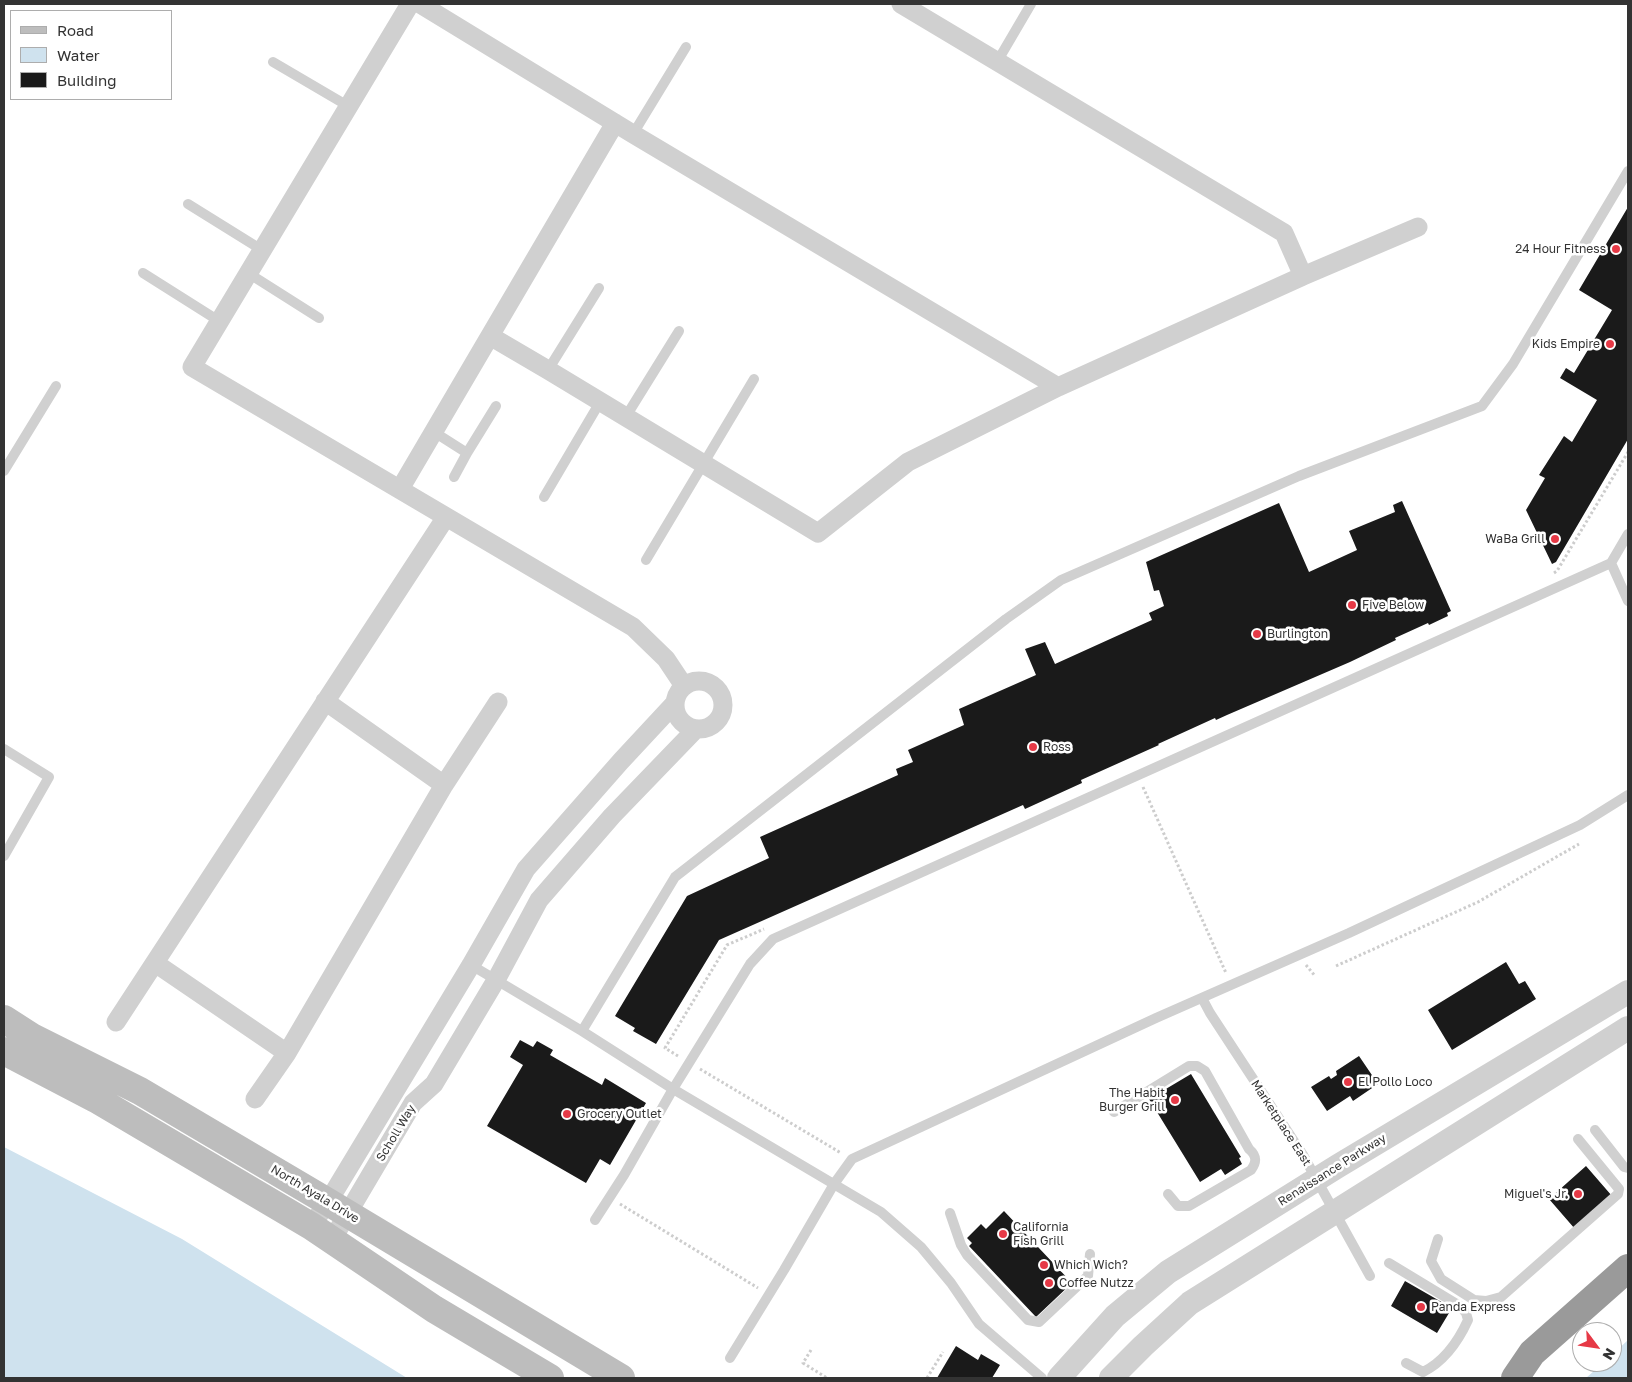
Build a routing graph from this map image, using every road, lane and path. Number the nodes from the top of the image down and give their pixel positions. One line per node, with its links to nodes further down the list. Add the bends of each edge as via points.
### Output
1 (410, 4): 8 (street)
2 (420, 4): 9 (street)
3 (900, 4): 7 (street)
4 (1031, 4): 7 (lane)
5 (686, 47): 10 (lane)
6 (274, 62): 8 (lane)
7 (997, 62): 17 (street, via 1284,233)
8 (348, 106): 14 (street)
9 (615, 123): 10 (street); 22 (street)
10 (633, 134): 26 (street)
11 (1628, 171): 65 (lane, via 1513,364 1482,406 1299,476 1061,580 1006,619 675,877)
12 (188, 204): 14 (lane)
13 (1418, 227): 17 (street)
14 (262, 250): 16 (street)
15 (143, 273): 20 (lane)
16 (248, 274): 19 (lane); 20 (street)
17 (1303, 276): 26 (street)
18 (598, 288): 23 (lane)
19 (319, 318)
20 (219, 321): 35 (street, via 192,367)
21 (679, 330): 29 (lane)
22 (490, 336): 23 (street); 30 (street)
23 (548, 370): 27 (street)
24 (754, 379): 32 (lane)
25 (56, 386): 33 (lane)
26 (1058, 387): 32 (street, via 908,462 818,533)
27 (600, 402): 29 (street); 36 (lane)
28 (496, 406): 31 (lane)
29 (625, 418): 32 (street)
30 (434, 432): 31 (lane); 35 (street)
31 (468, 453): 34 (lane)
32 (703, 464): 39 (lane)
33 (4, 471)
34 (454, 476)
35 (400, 489): 37 (street)
36 (544, 498)
37 (446, 517): 42 (street, via 633,627 666,659); 43 (street)
38 (1628, 534): 40 (lane)
39 (646, 560)
40 (1611, 563): 41 (lane); 69 (lane, via 773,939 750,964)
41 (1628, 601)
42 (684, 686): 45 (street); 46 (street, via 704,681 712,684 722,697 723,706 717,721)
43 (325, 701): 50 (street); 55 (street)
44 (498, 702): 50 (street)
45 (674, 704): 46 (street, via 682,724); 48 (street, Scholl Way)
46 (695, 730): 49 (street, Scholl Way)
47 (4, 749): 54 (lane, via 49,777)
48 (621, 761): 49 (street); 56 (street, Scholl Way, via 526,869)
49 (642, 784): 59 (street, Scholl Way, via 539,900)
50 (444, 785): 67 (street)
51 (1143, 787): 58 (path)
52 (1628, 795): 61 (lane, via 1580,825)
53 (1579, 844): 57 (path, via 1478,902)
54 (4, 856)
55 (155, 963): 63 (street); 67 (street)
56 (471, 965): 59 (lane); 80 (street, Scholl Way)
57 (1336, 966)
58 (1227, 973)
59 (496, 980): 65 (lane); 80 (street, Scholl Way, via 434,1084 413,1103)
60 (1628, 992): 76 (street, Renaissance Parkway)
61 (1202, 998): 76 (lane, Marketplace East); 77 (lane, via 867,1151 852,1159)
62 (4, 1019): 80 (main road, North Ayala Drive, via 32,1037 140,1091)
63 (116, 1022)
64 (1628, 1028): 81 (street)
65 (582, 1032): 69 (lane)
66 (4, 1051): 84 (main road, via 96,1099)
67 (287, 1053): 70 (street)
68 (700, 1068): 74 (path)
69 (673, 1089): 77 (lane); 83 (lane)
70 (255, 1099)
71 (1114, 1112): 78 (lane, via 1189,1066 1205,1071 1254,1153 1255,1164 1251,1170 1189,1206 1178,1206)
72 (1596, 1130): 75 (lane)
73 (1578, 1139): 85 (lane, via 1619,1188 1618,1194 1501,1297 1474,1300 1441,1279 1431,1261)
74 (841, 1153)
75 (1628, 1168)
76 (1317, 1179): 81 (lane, Marketplace East); 100 (street, Renaissance Parkway, via 1168,1272 1115,1316)
77 (834, 1184): 93 (lane); 99 (lane, via 881,1212 922,1247 979,1324)
78 (1168, 1194)
79 (619, 1203): 90 (path)
80 (338, 1208): 84 (street, Scholl Way); 84 (street, Scholl Way); 96 (main road, North Ayala Drive)
81 (1336, 1212): 89 (lane, Marketplace East); 101 (street, via 1190,1303)
82 (950, 1213): 86 (lane, via 967,1255 1028,1320 1039,1322 1088,1276)
83 (594, 1220)
84 (322, 1233): 95 (main road, via 434,1309)
85 (1438, 1239)
86 (1090, 1254)
87 (1389, 1263): 94 (lane, via 1460,1306 1468,1320 1461,1337 1437,1365 1423,1372)
88 (1628, 1268): 102 (highway, via 1532,1354)
89 (1370, 1276)
90 (759, 1289)
91 (811, 1350): 97 (path, via 803,1364)
92 (943, 1352): 98 (path)
93 (730, 1358)
94 (1406, 1363)
95 (550, 1378)
96 (621, 1378)
97 (828, 1378)
98 (927, 1378)
99 (1042, 1378)
100 (1059, 1378)
101 (1111, 1378)
102 (1515, 1378)

